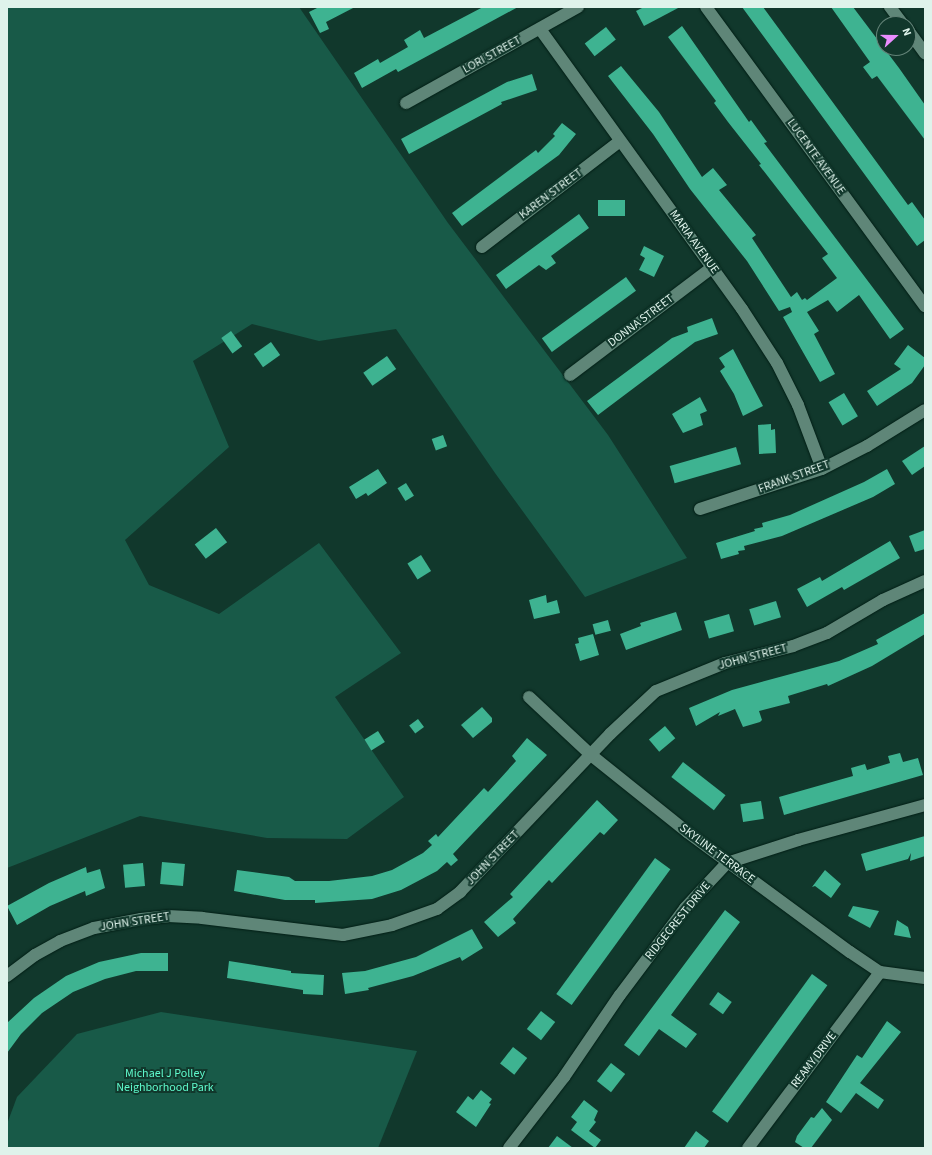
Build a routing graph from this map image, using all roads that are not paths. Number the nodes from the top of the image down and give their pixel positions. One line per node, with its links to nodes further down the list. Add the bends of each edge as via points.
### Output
1 (578, 7): 5 (street, LORI STREET)
2 (706, 7): 12 (street, LUCENTE AVENUE)
3 (890, 7): 4 (street)
4 (897, 16)
5 (540, 29): 8 (street, LORI STREET); 9 (street, MARIA AVENUE)
6 (916, 41): 7 (street)
7 (925, 53)
8 (406, 103)
9 (620, 142): 10 (street, KAREN STREET); 11 (street, MARIA AVENUE)
10 (482, 247)
11 (713, 267): 13 (street, DONNA STREET); 15 (street, MARIA AVENUE, via 777,363 798,405)
12 (925, 306)
13 (570, 375)
14 (925, 410): 15 (street, FRANK STREET, via 867,446)
15 (822, 469): 16 (street, FRANK STREET)
16 (700, 509)
17 (925, 581): 19 (street, JOHN STREET, via 883,600 827,632 793,646 725,663 656,692 630,714)
18 (529, 696): 19 (street, SKYLINE TERRACE)
19 (591, 755): 21 (street, SKYLINE TERRACE); 23 (street, JOHN STREET, via 460,892 437,909 412,920 365,933 343,935 202,918 168,916 141,919 94,928 60,941)
20 (925, 805): 21 (street, RIDGECREST DRIVE, via 798,840)
21 (727, 863): 22 (street, SKYLINE TERRACE); 25 (street, RIDGECREST DRIVE, via 685,908 620,995 564,1077)
22 (880, 972): 24 (street, SKYLINE TERRACE); 26 (street, REAMY DRIVE)
23 (7, 976)
24 (925, 978)
25 (509, 1148)
26 (748, 1148)

